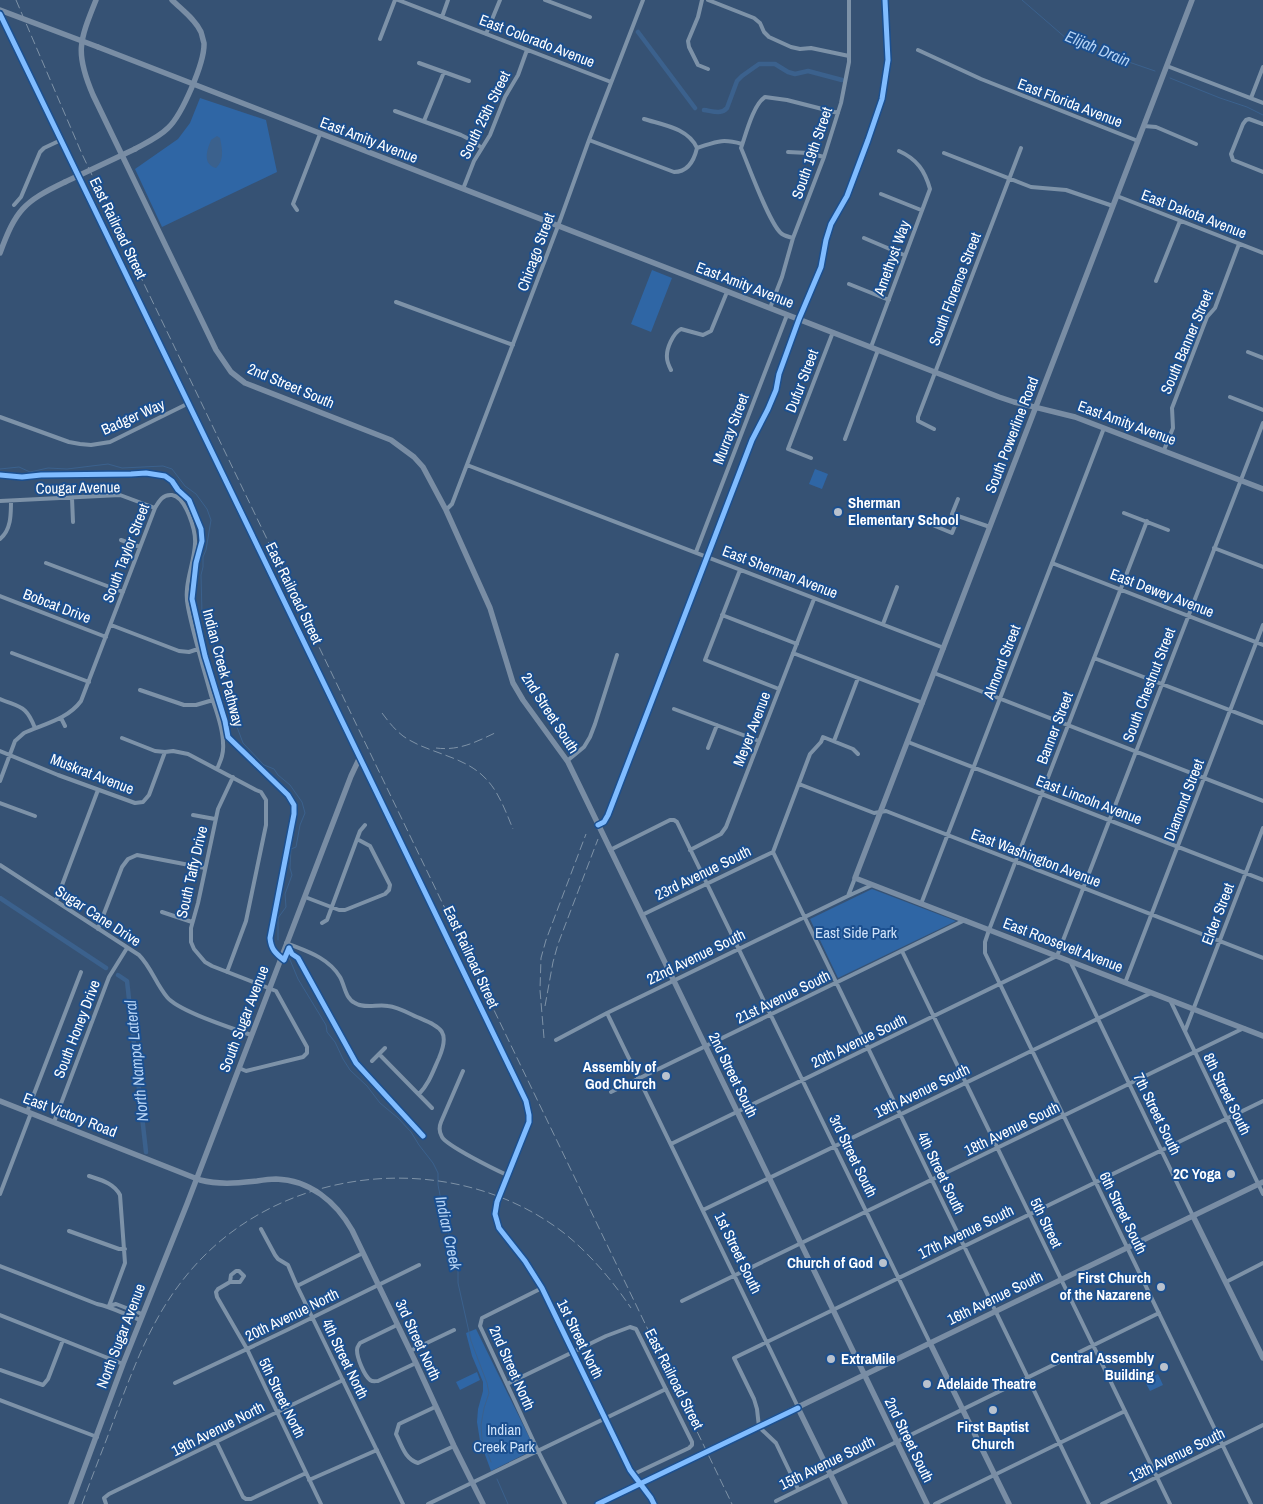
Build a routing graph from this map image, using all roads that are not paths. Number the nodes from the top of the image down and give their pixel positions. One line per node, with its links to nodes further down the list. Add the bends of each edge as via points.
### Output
1 (96, 0): 101 (street, 2nd Street South, via 81,43 85,73 222,360 245,383 377,434 404,449 423,467)
2 (172, 0): 28 (street, via 193,20 204,43)
3 (397, 0): 14 (street, East Colorado Avenue); 17 (street)
4 (448, 0): 14 (street)
5 (500, 0): 16 (street)
6 (545, 0): 15 (street)
7 (644, 0): 27 (street, Chicago Street)
8 (702, 0): 24 (street, via 688,41 698,65)
9 (708, 0): 20 (street, via 754,18 769,37 790,46)
10 (849, 0): 20 (street, South 19th Street)
11 (1192, 0): 22 (street, South Powerline Road)
12 (0, 10): 28 (street, East Amity Avenue, bridge)
13 (0, 14): 38 (street, East Railroad Street)
14 (442, 17): 16 (street, East Colorado Avenue)
15 (590, 17)
16 (486, 34): 18 (street, East Colorado Avenue)
17 (380, 39)
18 (527, 50): 27 (street, East Colorado Avenue); 43 (street, South 25th Street)
19 (918, 50): 40 (street, East Florida Avenue, via 994,85)
20 (849, 56): 32 (street, South 19th Street)
21 (419, 63): 25 (street)
22 (1167, 66): 29 (street); 36 (street, South Powerline Road)
23 (1263, 67): 29 (street)
24 (708, 69)
25 (444, 72): 26 (street); 34 (street)
26 (468, 81)
27 (612, 82): 39 (street, Chicago Street)
28 (192, 84): 37 (street, East Amity Avenue); 64 (street, bridge, via 182,109 160,135 44,192 25,206 11,225)
29 (1251, 98): 30 (street)
30 (1263, 103)
31 (395, 111): 34 (street)
32 (838, 113): 41 (street, via 765,96 755,110); 49 (street, South 19th Street)
33 (644, 119): 44 (street, via 688,135)
34 (424, 121): 43 (street, via 461,135)
35 (1263, 124): 50 (street, via 1246,120 1231,154 1233,160)
36 (1144, 126): 40 (street, South Powerline Road); 42 (street, via 1156,127)
37 (320, 134): 52 (street, East Amity Avenue); 57 (street, via 293,204)
38 (61, 140): 55 (street, via 40,152 21,197); 83 (street, East Railroad Street)
39 (589, 140): 44 (street, via 674,172 692,164); 60 (street, Chicago Street)
40 (1138, 141): 54 (street, South Powerline Road)
41 (742, 144): 44 (street, via 718,141); 61 (street, via 776,228 782,235)
42 (1196, 144)
43 (482, 148): 52 (street, South 25th Street)
44 (697, 148)
45 (1021, 148): 51 (street, South Florence Street)
46 (899, 151): 58 (street, Amethyst Way, via 920,165 926,176 930,189)
47 (788, 152): 49 (street)
48 (944, 153): 51 (street)
49 (824, 157): 61 (street, South 19th Street)
50 (1263, 172)
51 (1009, 178): 56 (street, via 1031,187 1066,190); 81 (street, South Florence Street)
52 (464, 190): 60 (street, East Amity Avenue)
53 (882, 194): 58 (street)
54 (1117, 196): 56 (street, South Powerline Road); 59 (street, East Dakota Avenue)
55 (14, 205)
56 (1113, 206): 84 (street, South Powerline Road)
57 (297, 210)
58 (921, 210): 66 (street, Amethyst Way)
59 (1180, 221): 63 (street, East Dakota Avenue); 67 (street)
60 (558, 226): 69 (street, East Amity Avenue); 75 (street, Chicago Street)
61 (793, 238): 72 (street, South 19th Street)
62 (864, 238): 66 (street)
63 (1239, 244): 65 (street, East Dakota Avenue); 91 (street, South Banner Street, via 1172,408 1173,428)
64 (0, 253)
65 (1263, 253)
66 (904, 255): 70 (street, Amethyst Way)
67 (1156, 281)
68 (849, 284): 70 (street)
69 (727, 292): 72 (street, East Amity Avenue); 80 (street, via 711,331 704,335 681,329 676,332 666,355)
70 (889, 300): 76 (street, Amethyst Way)
71 (396, 302): 75 (street)
72 (770, 308): 73 (street, East Amity Avenue)
73 (787, 315): 74 (street, East Amity Avenue); 113 (street, Murray Street)
74 (833, 332): 76 (street, East Amity Avenue); 92 (street, Dufur Street, via 788,449)
75 (513, 345): 93 (street, Chicago Street)
76 (871, 347): 77 (street, East Amity Avenue)
77 (878, 350): 81 (street, East Amity Avenue); 90 (street)
78 (1248, 352): 79 (street)
79 (1263, 358)
80 (671, 370)
81 (935, 372): 84 (street, East Amity Avenue); 89 (street, South Florence Street, via 918,417 921,424)
82 (1230, 398): 85 (street)
83 (189, 403): 86 (street, Badger Way, via 116,440 99,444 68,442); 166 (street, East Railroad Street)
84 (1036, 408): 88 (street, East Amity Avenue, via 1062,413); 107 (street, South Powerline Road)
85 (1263, 410)
86 (0, 417)
87 (1263, 423): 94 (street, South Chestnut Street)
88 (1104, 428): 91 (street, East Amity Avenue); 115 (street, Almond Street)
89 (934, 429)
90 (845, 439)
91 (1164, 450): 94 (street, East Amity Avenue)
92 (810, 458)
93 (468, 465): 101 (street, Chicago Street, via 452,504); 113 (street, East Sherman Avenue)
94 (1241, 480): 95 (street, East Amity Avenue); 112 (street, South Chestnut Street)
95 (1263, 489)
96 (72, 498): 99 (street, Cougar Avenue); 100 (street, Cougar Avenue, via 120,495); 105 (street)
97 (958, 499): 103 (street, via 952,514)
98 (0, 501): 99 (street, Cougar Avenue)
99 (11, 501): 109 (street, via 10,520 5,535)
100 (155, 508): 111 (street, South Taylor Street); 133 (street, South Taylor Street, via 164,496 172,495 188,511 195,546 186,600)
101 (446, 510): 167 (street, 2nd Street South, via 490,608 514,683)
102 (1124, 513): 104 (street)
103 (959, 516): 106 (street, via 952,533); 107 (street)
104 (1147, 521): 108 (street); 119 (street, Banner Street)
105 (73, 522)
106 (934, 526)
107 (990, 528): 132 (street, South Powerline Road)
108 (1168, 530)
109 (0, 539)
110 (121, 540): 111 (street)
111 (140, 547): 120 (street, South Taylor Street)
112 (1214, 548): 116 (street); 124 (street, South Chestnut Street)
113 (696, 552): 117 (street, East Sherman Avenue)
114 (46, 562): 120 (street)
115 (1052, 563): 119 (street, East Dewey Avenue); 145 (street, Almond Street)
116 (1263, 567)
117 (740, 570): 122 (street, East Sherman Avenue); 123 (street)
118 (897, 587): 125 (street)
119 (1121, 590): 124 (street, East Dewey Avenue); 137 (street, Banner Street)
120 (124, 592): 126 (street, South Taylor Street)
121 (0, 596): 128 (street, Bobcat Drive)
122 (814, 598): 125 (street, East Sherman Avenue); 130 (street, Meyer Avenue)
123 (722, 615): 130 (street); 142 (street, via 705,660)
124 (1188, 616): 129 (street, East Dewey Avenue); 141 (street, South Chestnut Street)
125 (883, 624): 132 (street, East Sherman Avenue)
126 (111, 625): 128 (street, South Taylor Street); 133 (street, via 179,651)
127 (1263, 625): 129 (street, Diamond Street)
128 (106, 638): 140 (street, South Taylor Street)
129 (1256, 642): 131 (street, East Dewey Avenue); 149 (street, Diamond Street)
130 (797, 644): 135 (street, Meyer Avenue)
131 (1263, 645)
132 (944, 648): 138 (street, South Powerline Road)
133 (198, 649): 146 (street, South Taylor Street)
134 (12, 652): 140 (street)
135 (793, 653): 139 (street); 142 (street, Meyer Avenue)
136 (617, 655): 167 (street, via 590,736 584,747)
137 (1094, 658): 141 (street); 154 (street, Banner Street)
138 (934, 673): 145 (street); 147 (street, South Powerline Road)
139 (858, 678): 147 (street); 158 (street)
140 (89, 682): 150 (street, South Taylor Street, via 77,707)
141 (1162, 684): 149 (street); 163 (street, South Chestnut Street)
142 (779, 689): 157 (street, Meyer Avenue)
143 (140, 690): 146 (street, via 190,706)
144 (0, 699): 155 (street, via 23,708)
145 (1000, 699): 154 (street); 168 (street, Almond Street)
146 (213, 700): 169 (street, South Taylor Street, via 223,740 222,758)
147 (922, 703): 159 (street, South Powerline Road)
148 (674, 709): 152 (street)
149 (1230, 710): 151 (street); 171 (street, Diamond Street)
150 (61, 718): 153 (street); 155 (street, South Taylor Street)
151 (1263, 723)
152 (717, 725): 157 (street); 160 (street)
153 (65, 726)
154 (1068, 726): 163 (street); 175 (street, Banner Street)
155 (35, 728): 165 (street, South Taylor Street, via 19,736)
156 (122, 738): 162 (street)
157 (759, 741): 189 (street, Meyer Avenue, via 724,830)
158 (834, 741): 164 (street); 173 (street, via 823,737 810,754)
159 (908, 742): 168 (street, East Lincoln Avenue); 178 (street, South Powerline Road)
160 (708, 748)
161 (0, 751): 165 (street, Muskrat Avenue)
162 (165, 752): 169 (street, via 188,754); 174 (street, Muskrat Avenue, via 149,795 143,802 130,802)
163 (1136, 752): 171 (street); 182 (street, South Chestnut Street)
164 (858, 754)
165 (10, 755): 172 (street, South Taylor Street); 174 (street, Muskrat Avenue)
166 (360, 757): 201 (street, South Sugar Avenue); 269 (street, East Railroad Street, via 526,1101 529,1122)
167 (567, 761): 188 (street, 2nd Street South)
168 (974, 767): 175 (street, East Lincoln Avenue); 185 (street, Almond Street)
169 (217, 769): 170 (street)
170 (233, 777): 181 (street, South Taffy Drive); 223 (street, via 261,792 266,800 267,815 246,920)
171 (1204, 778): 176 (street); 187 (street, Diamond Street)
172 (0, 781)
173 (800, 784): 178 (street, East Washington Avenue); 190 (street)
174 (98, 790): 202 (street)
175 (1042, 794): 182 (street, East Lincoln Avenue); 191 (street, Banner Street)
176 (1263, 801)
177 (0, 803): 180 (street)
178 (881, 812): 185 (street, East Washington Avenue); 195 (street, South Powerline Road)
179 (193, 815): 181 (street)
180 (35, 816)
181 (215, 819): 193 (street, South Taffy Drive)
182 (1110, 820): 187 (street, East Lincoln Avenue); 199 (street, South Chestnut Street)
183 (365, 825): 186 (street)
184 (1263, 828): 194 (street, Elder Street)
185 (947, 836): 191 (street, East Washington Avenue); 203 (street, Almond Street)
186 (357, 839): 204 (street); 204 (street, via 373,850 390,885 389,890 345,910)
187 (1178, 847): 194 (street, East Lincoln Avenue); 207 (street, Diamond Street)
188 (610, 850): 189 (street, 3rd Street South, via 670,820 677,822); 206 (street, 2nd Street South)
189 (690, 850): 197 (street, 3rd Street South)
190 (773, 852): 197 (street, 23rd Avenue South); 208 (street, 4th Street South)
191 (1016, 862): 199 (street, East Washington Avenue); 213 (street, Banner Street)
192 (0, 865): 202 (street, Sugar Cane Drive)
193 (205, 868): 210 (street, South Taffy Drive); 212 (street, via 142,855 132,856 122,867)
194 (1246, 873): 196 (street, East Lincoln Avenue); 214 (street, Elder Street)
195 (855, 878): 198 (street, East Roosevelt Avenue); 200 (street)
196 (1263, 880)
197 (707, 883): 206 (street, 23rd Avenue South); 217 (street, 3rd Street South)
198 (872, 884): 200 (street, 22nd Avenue South); 203 (street, East Roosevelt Avenue)
199 (1084, 888): 207 (street, East Washington Avenue); 219 (street, South Chestnut Street)
200 (848, 896): 208 (street, 22nd Avenue South)
201 (305, 897): 204 (street); 215 (street, South Sugar Avenue)
202 (56, 901): 212 (street, Sugar Cane Drive)
203 (921, 904): 209 (street, East Roosevelt Avenue)
204 (332, 907): 211 (street, via 327,920)
205 (162, 912): 210 (street)
206 (642, 915): 224 (street, 2nd Street South)
207 (1151, 915): 214 (street, East Washington Avenue); 226 (street, Diamond Street)
208 (805, 917): 217 (street, 22nd Avenue South); 225 (street, 4th Street South)
209 (965, 920): 213 (street, East Roosevelt Avenue); 218 (street, 21st Avenue South)
210 (192, 922): 223 (street, South Taffy Drive, via 191,942 199,956)
211 (322, 923)
212 (98, 929): 216 (street, Sugar Cane Drive)
213 (989, 930): 219 (street, East Roosevelt Avenue); 227 (street, 6th Street South, via 985,953)
214 (1220, 941): 220 (street, East Washington Avenue); 231 (street, Elder Street)
215 (286, 944): 228 (street, South Sugar Avenue); 255 (street, via 331,966 340,977 348,998 357,1004 396,1008 438,1027 443,1034 443,1048 426,1086)
216 (127, 948): 239 (street, Sugar Cane Drive, via 145,961 166,996 177,1006); 264 (street, South Honey Drive, via 109,976)
217 (739, 949): 224 (street, 22nd Avenue South); 233 (street, 3rd Street South)
218 (902, 951): 225 (street, 21st Avenue South); 234 (street, 5th Street)
219 (1057, 956): 221 (street, East Roosevelt Avenue); 227 (street, 20th Avenue South)
220 (1263, 958)
221 (1070, 961): 226 (street, East Roosevelt Avenue); 235 (street, 7th Street South)
222 (80, 972): 259 (street)
223 (227, 972): 228 (street, South Taffy Drive)
224 (673, 981): 232 (street, 22nd Avenue South); 241 (street, 2nd Street South)
225 (836, 983): 233 (street, 21st Avenue South); 243 (street, 4th Street South)
226 (1125, 983): 229 (street, East Roosevelt Avenue)
227 (1000, 985): 234 (street, 20th Avenue South); 244 (street, 6th Street South)
228 (269, 988): 239 (street, South Sugar Avenue); 248 (street, via 276,991 307,1047 306,1053 302,1057 246,1071)
229 (1151, 992): 230 (street, East Roosevelt Avenue); 235 (street, 19th Avenue South)
230 (1170, 1000): 231 (street, East Roosevelt Avenue); 237 (street, 8th Street South)
231 (1194, 1009): 236 (street, East Roosevelt Avenue); 237 (street)
232 (607, 1013): 240 (street, 22nd Avenue South); 250 (street, 1st Street South)
233 (771, 1015): 241 (street, 21st Avenue South); 251 (street, 3rd Street South)
234 (934, 1017): 243 (street, 20th Avenue South); 252 (street, 5th Street)
235 (1097, 1019): 244 (street, 19th Avenue South); 253 (street, 7th Street South)
236 (1244, 1028): 238 (street, East Roosevelt Avenue); 245 (street, 18th Avenue South)
237 (1185, 1031): 245 (street, 8th Street South)
238 (1262, 1034)
239 (251, 1035): 248 (street, South Sugar Avenue)
240 (556, 1040)
241 (705, 1047): 250 (street, 21st Avenue South); 260 (street, 2nd Street South)
242 (386, 1048): 246 (street)
243 (868, 1049): 251 (street, 20th Avenue South); 261 (street, 4th Street South)
244 (1031, 1050): 252 (street, 19th Avenue South); 262 (street, 6th Street South)
245 (1195, 1052): 253 (street, 18th Avenue South); 263 (street, 8th Street South)
246 (379, 1054): 247 (street); 255 (street)
247 (372, 1061)
248 (239, 1068): 271 (street, South Sugar Avenue)
249 (463, 1071): 269 (street, via 441,1122 441,1135 447,1142)
250 (639, 1079): 254 (street, 21st Avenue South); 265 (street, 1st Street South)
251 (803, 1081): 260 (street, 20th Avenue South); 266 (street, 3rd Street South)
252 (966, 1082): 261 (street, 19th Avenue South); 267 (street, 5th Street)
253 (1129, 1084): 262 (street, 18th Avenue South); 268 (street, 7th Street South)
254 (611, 1092)
255 (419, 1094): 258 (street)
256 (1263, 1100): 263 (street, 17th Avenue South)
257 (0, 1101): 259 (street, East Victory Road)
258 (432, 1108)
259 (29, 1112): 264 (street, East Victory Road); 277 (street)
260 (737, 1112): 265 (street, 20th Avenue South); 272 (street, 2nd Street South)
261 (900, 1114): 266 (street, 19th Avenue South); 273 (street, 4th Street South)
262 (1063, 1116): 267 (street, 18th Avenue South); 274 (street, 6th Street South)
263 (1227, 1118): 268 (street, 17th Avenue South); 275 (street, 8th Street South)
264 (54, 1122): 271 (street, East Victory Road)
265 (671, 1144): 280 (street, 1st Street South)
266 (834, 1146): 272 (street, 19th Avenue South); 281 (street, 3rd Street South)
267 (998, 1148): 273 (street, 18th Avenue South); 282 (street, 5th Street)
268 (1161, 1150): 274 (street, 17th Avenue South); 283 (street, 7th Street South)
269 (507, 1175): 276 (street, East Railroad Street)
270 (89, 1176): 289 (street, via 118,1190)
271 (196, 1178): 278 (street, East Victory Road, via 225,1184 275,1179 305,1185); 308 (street, North Sugar Avenue)
272 (769, 1178): 280 (street, 19th Avenue South); 286 (street, 2nd Street South)
273 (932, 1180): 281 (street, 18th Avenue South); 287 (street, 4th Street South)
274 (1095, 1182): 282 (street, 17th Avenue South); 288 (street, 6th Street South)
275 (1261, 1183): 279 (street, 8th Street South); 283 (street, 16th Avenue South)
276 (503, 1186): 301 (street, 1st Street North, via 496,1202 499,1228)
277 (0, 1194)
278 (321, 1194): 290 (street, 3rd Street North, via 342,1213)
279 (1263, 1194)
280 (703, 1210): 294 (street, 1st Street South)
281 (866, 1212): 286 (street, 18th Avenue South); 295 (street, 3rd Street South)
282 (1030, 1214): 287 (street, 17th Avenue South); 296 (street, 5th Street)
283 (1193, 1216): 288 (street, 16th Avenue South); 298 (street, 7th Street South)
284 (261, 1229): 300 (street, 4th Street North, via 275,1255 288,1265)
285 (69, 1231): 289 (street)
286 (801, 1244): 294 (street, 18th Avenue South); 304 (street, 2nd Street South)
287 (964, 1246): 295 (street, 17th Avenue South); 305 (street, 4th Street South)
288 (1127, 1248): 296 (street, 16th Avenue South); 306 (street, 6th Street South)
289 (124, 1249): 303 (street, via 125,1263)
290 (363, 1253): 299 (street, 3rd Street North); 300 (street)
291 (1263, 1263): 298 (street)
292 (419, 1265): 299 (street, 20th Avenue North)
293 (0, 1266): 303 (street)
294 (735, 1276): 302 (street, 18th Avenue South); 313 (street, 1st Street South)
295 (898, 1278): 304 (street, 17th Avenue South); 314 (street, 3rd Street South)
296 (1062, 1280): 305 (street, 16th Avenue South); 315 (street, 5th Street)
297 (230, 1282): 317 (street, 5th Street North, via 218,1289 217,1297)
298 (1226, 1282): 316 (street, 7th Street South)
299 (378, 1285): 309 (street, 20th Avenue North); 310 (street, 3rd Street North)
300 (297, 1286): 309 (street, 4th Street North)
301 (542, 1288): 319 (street, 1st Street North); 328 (street, 2nd Street North, via 480,1321)
302 (682, 1301)
303 (109, 1306): 308 (street, via 116,1304)
304 (832, 1309): 313 (street, 17th Avenue South); 324 (street, 2nd Street South)
305 (996, 1312): 314 (street, 16th Avenue South); 325 (street, 4th Street South)
306 (1159, 1314): 315 (street, 15th Avenue South); 342 (street, 6th Street South)
307 (0, 1315): 312 (street)
308 (141, 1317): 322 (street, North Sugar Avenue)
309 (313, 1318): 317 (street, 20th Avenue North); 326 (street, 4th Street North)
310 (398, 1325): 318 (street, 3rd Street North); 321 (street, via 360,1343 357,1352 365,1373 369,1379 378,1381)
311 (454, 1330): 318 (street)
312 (63, 1340): 322 (street); 323 (street, via 43,1385)
313 (767, 1342): 332 (street, 1st Street South); 353 (street, 17th Avenue South, via 734,1358 754,1399 759,1426 776,1443)
314 (930, 1343): 324 (street, 16th Avenue South); 333 (street, 3rd Street South)
315 (1094, 1346): 325 (street, 15th Avenue South); 334 (street, 5th Street)
316 (1260, 1346): 320 (street, 7th Street South)
317 (247, 1349): 327 (street, 20th Avenue North); 335 (street, 5th Street North)
318 (410, 1351): 321 (street, 3rd Street North)
319 (573, 1353): 328 (street); 329 (street, East Railroad Street, via 606,1336 630,1327 636,1329); 336 (street, 1st Street North)
320 (1263, 1358)
321 (416, 1363): 331 (street, 3rd Street North)
322 (123, 1364): 338 (street, North Sugar Avenue)
323 (0, 1370)
324 (864, 1376): 332 (street, 16th Avenue South); 339 (street, 2nd Street South)
325 (1028, 1378): 333 (street, 15th Avenue South); 341 (street, 4th Street South)
326 (343, 1380): 335 (street, 19th Avenue North); 344 (street, 4th Street North)
327 (175, 1383)
328 (507, 1384): 345 (street, 2nd Street North)
329 (666, 1389): 336 (street); 347 (street, East Railroad Street, via 692,1445)
330 (0, 1400): 338 (street)
331 (435, 1407): 343 (street, 3rd Street North); 343 (street, via 399,1424 396,1434 408,1458 418,1463)
332 (798, 1408): 348 (street, 1st Street South); 362 (street, 16th Avenue South, bridge)
333 (962, 1409): 339 (street, 15th Avenue South); 349 (street, 3rd Street South)
334 (1125, 1411): 341 (street); 350 (street, 5th Street)
335 (277, 1412): 340 (street, 19th Avenue North); 346 (street, 5th Street North)
336 (605, 1419): 345 (street); 347 (street, 1st Street North)
337 (1263, 1426): 342 (street, 13th Avenue South)
338 (96, 1437): 355 (street, North Sugar Avenue)
339 (896, 1441): 348 (street, 15th Avenue South); 365 (street, 2nd Street South)
340 (216, 1443): 346 (street, via 246,1500); 356 (street, 19th Avenue North, via 104,1498)
341 (1060, 1443): 349 (street); 368 (street, 4th Street South)
342 (1223, 1445): 350 (street, 13th Avenue South); 371 (street, 6th Street South)
343 (454, 1446): 352 (street, 3rd Street North)
344 (377, 1450): 351 (street); 358 (street, 4th Street North)
345 (538, 1451): 352 (street); 361 (street, 2nd Street North)
346 (306, 1473): 351 (street, 5th Street North)
347 (634, 1474): 363 (street, 1st Street North)
348 (830, 1474): 353 (street, 15th Avenue South); 364 (street, 1st Street South)
349 (994, 1475): 366 (street); 367 (street, 3rd Street South)
350 (1157, 1477): 369 (street, 13th Avenue South); 370 (street, 5th Street)
351 (309, 1480): 357 (street, 5th Street North)
352 (472, 1483): 359 (street); 360 (street, 3rd Street North)
353 (798, 1489): 354 (street, 15th Avenue South)
354 (776, 1501)
355 (71, 1504)
356 (106, 1504)
357 (321, 1504)
358 (403, 1504)
359 (428, 1504)
360 (483, 1504)
361 (565, 1504)
362 (598, 1504)
363 (654, 1504)
364 (845, 1504)
365 (926, 1504)
366 (934, 1504)
367 (1008, 1504)
368 (1089, 1504)
369 (1102, 1504)
370 (1170, 1504)
371 (1251, 1504)

